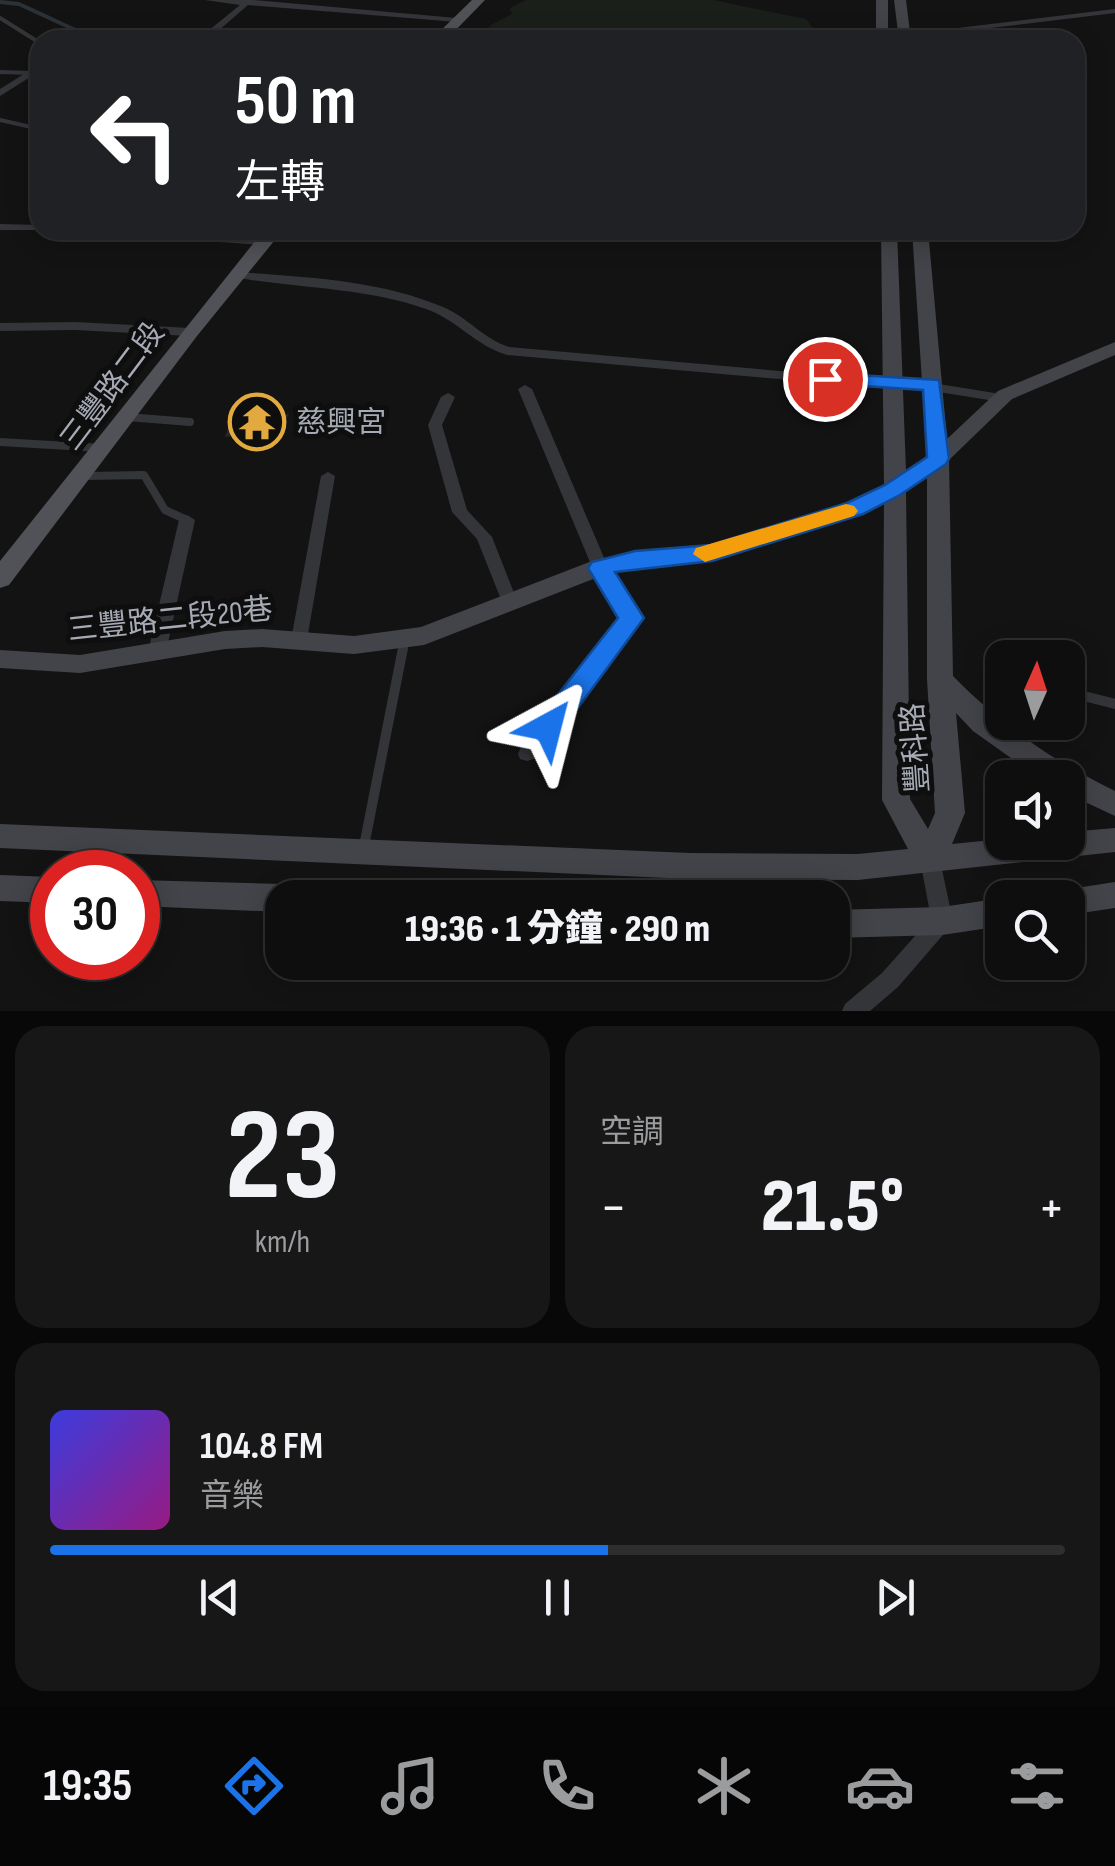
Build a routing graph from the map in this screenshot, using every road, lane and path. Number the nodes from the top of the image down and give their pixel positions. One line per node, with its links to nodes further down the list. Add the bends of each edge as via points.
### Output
1 (211, 0): 6 (street)
2 (389, 0): 9 (street)
3 (480, 0): 11 (main road)
4 (882, 0): 16 (street)
5 (900, 0): 17 (street)
6 (249, 2): 7 (street); 14 (street)
7 (322, 4): 9 (street)
8 (1115, 10): 18 (lane)
9 (376, 14): 11 (street)
10 (0, 18): 12 (lane)
11 (457, 20): 15 (main road)
12 (10, 24): 13 (lane); 19 (lane)
13 (0, 30)
14 (215, 30)
15 (448, 30)
16 (880, 30)
17 (903, 30)
18 (964, 30)
19 (30, 37)
20 (30, 70): 21 (lane)
21 (0, 72)
22 (30, 74): 23 (street)
23 (0, 93)
24 (0, 120): 25 (lane)
25 (30, 126)
26 (0, 227): 27 (street)
27 (30, 228)
28 (266, 240): 31 (main road, 三豐路二段)
29 (889, 240): 35 (street, 豐科路)
30 (921, 240): 36 (street, 豐科路)
31 (238, 275): 33 (main road, 三豐路二段); 35 (street, via 346,284 416,302 460,318 508,351)
32 (0, 326): 33 (street)
33 (190, 332): 40 (main road, 三豐路二段)
34 (1115, 348): 39 (street, 三豐路二段20巷)
35 (895, 380): 36 (street); 47 (street, 豐科路)
36 (932, 384): 39 (street); 44 (street, 豐科路)
37 (524, 388): 49 (street)
38 (448, 397): 51 (street, via 434,425 460,512 484,537)
39 (1001, 398): 44 (street, 三豐路二段20巷)
40 (127, 417): 41 (lane); 43 (main road, 三豐路二段)
41 (190, 422)
42 (0, 442): 43 (street)
43 (102, 448): 45 (main road, 三豐路二段)
44 (938, 459): 47 (street, 三豐路二段20巷); 56 (street, 豐科路)
45 (81, 476): 48 (lane, via 144,476 162,508); 50 (main road, 三豐路二段)
46 (328, 476): 52 (street)
47 (892, 490): 49 (street, 三豐路二段20巷, via 712,553); 66 (street, 豐科路, via 896,800)
48 (188, 520): 54 (street)
49 (600, 568): 51 (street, 三豐路二段20巷); 59 (street, via 632,618)
50 (0, 579)
51 (510, 602): 53 (street, 三豐路二段20巷)
52 (300, 640): 53 (street, 三豐路二段20巷); 54 (street, 三豐路二段20巷, via 225,640)
53 (404, 640): 65 (lane)
54 (157, 652): 55 (street, 三豐路二段20巷, via 80,664)
55 (0, 658)
56 (940, 679): 60 (street, via 983,724); 66 (street, 豐科路, via 950,813)
57 (1085, 696): 58 (lane)
58 (1115, 704)
59 (527, 754)
60 (1034, 760)
61 (1085, 790): 62 (street)
62 (1115, 804)
63 (0, 836): 65 (street)
64 (1115, 840): 66 (street)
65 (363, 851): 66 (street, via 690,866 858,867)
66 (930, 860): 74 (street)
67 (0, 888): 68 (street)
68 (30, 889)
69 (160, 894): 71 (street)
70 (1115, 894): 72 (street)
71 (265, 897)
72 (1085, 898)
73 (985, 915): 74 (street)
74 (942, 921): 75 (street); 76 (street)
75 (850, 924)
76 (853, 1011)

